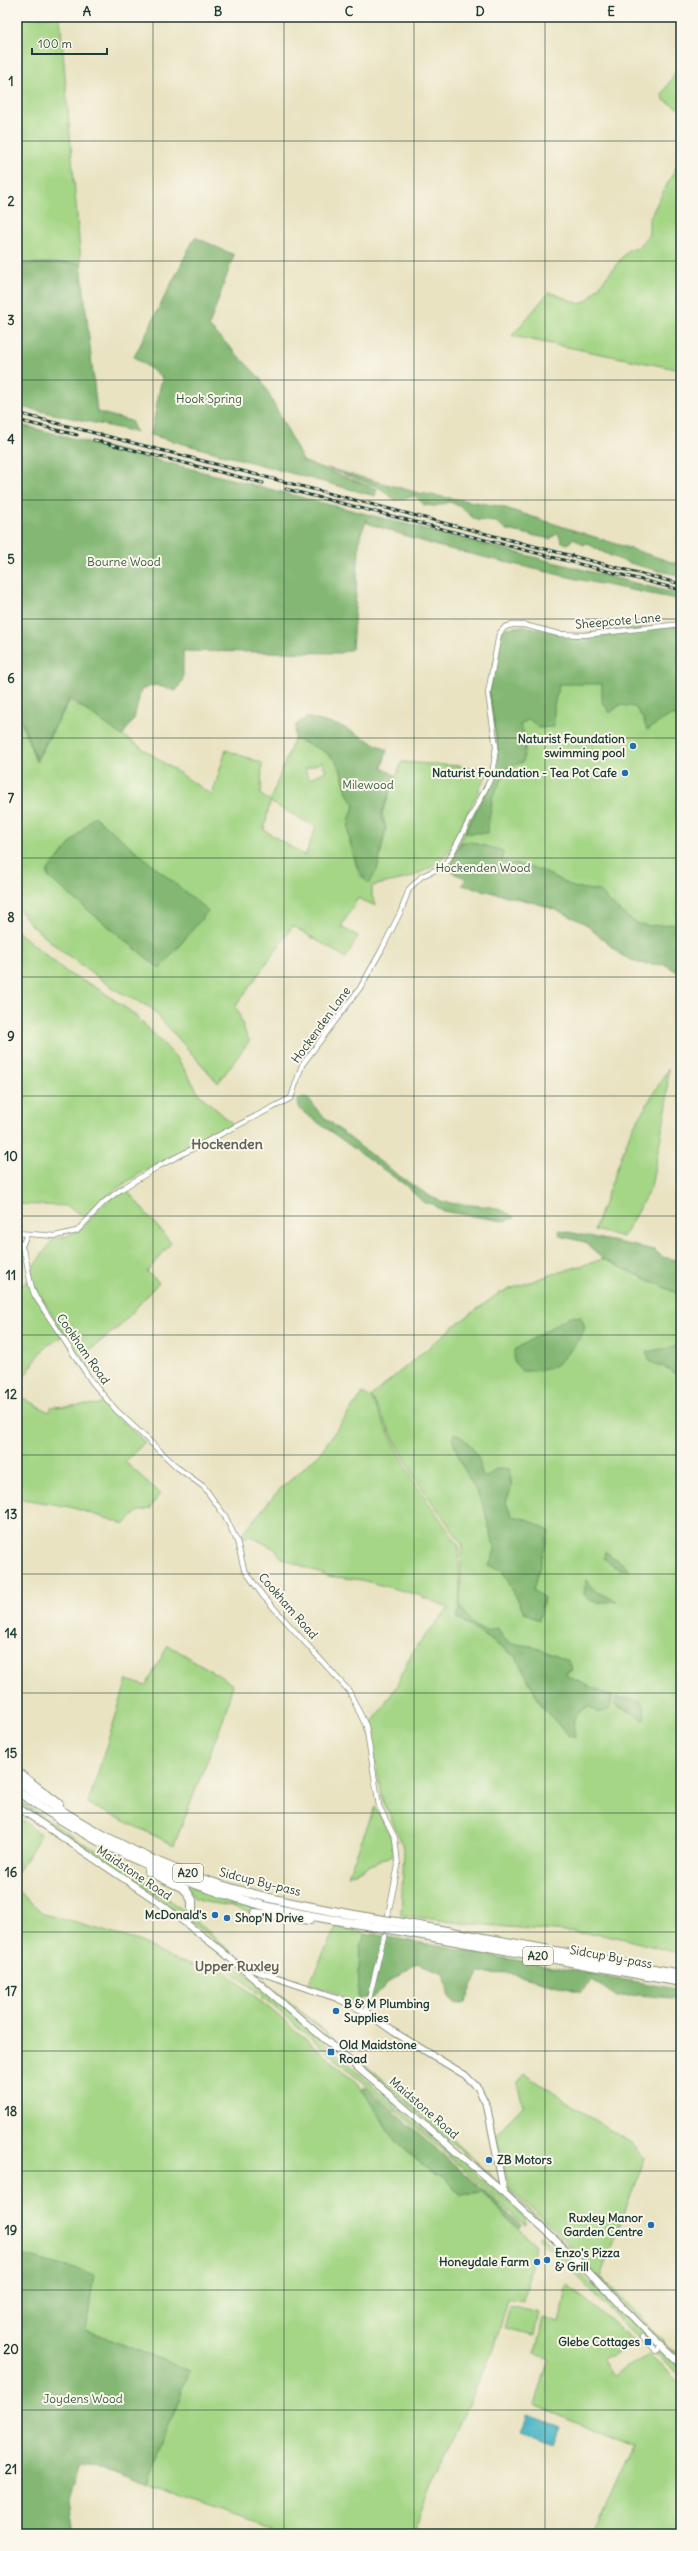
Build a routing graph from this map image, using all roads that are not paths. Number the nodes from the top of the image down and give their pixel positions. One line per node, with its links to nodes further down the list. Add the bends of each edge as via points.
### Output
1 (681, 624): 2 (street, Sheepcote Lane, via 584,636 559,634 524,625 512,624 505,627 499,634 488,693 496,747 492,776 452,853)
2 (440, 868): 4 (street, Hockenden Lane, via 422,876 409,889 401,911 360,988 304,1061 291,1098 123,1188 104,1202 77,1231 55,1236)
3 (17, 1233): 4 (street, Hockenden Lane)
4 (27, 1234): 6 (street)
5 (17, 1240): 6 (street, Cookham Road)
6 (22, 1246): 15 (street, Cookham Road, via 29,1283 35,1296 92,1382 137,1430 178,1468 204,1487 225,1516 237,1541 244,1569 263,1596 349,1691 366,1726 379,1806 395,1838 398,1866)
7 (17, 1772): 11 (highway, A20)
8 (17, 1781): 11 (highway, Sidcup By-pass / A20)
9 (17, 1791): 12 (highway, Sidcup By-pass / A20, via 40,1808)
10 (17, 1807): 19 (main road, Maidstone Road, via 157,1901)
11 (90, 1827): 17 (highway, Sidcup By-pass / A20, bridge, via 206,1880 277,1899 377,1919)
12 (98, 1841): 13 (highway, via 128,1862 185,1889 192,1900); 16 (highway, Sidcup By-pass / A20, via 152,1867 222,1894 262,1905)
13 (192, 1910)
14 (255, 1913): 16 (highway)
15 (388, 1916)
16 (358, 1924): 17 (highway, Sidcup By-pass / A20, bridge, via 376,1928)
17 (396, 1926): 20 (highway, Sidcup By-pass / A20); 21 (highway, Sidcup By-pass / A20)
18 (384, 1936): 22 (street)
19 (238, 1965): 22 (main road, via 337,1998); 23 (main road, Maidstone Road)
20 (681, 1974)
21 (681, 1982)
22 (366, 2012): 23 (main road, via 465,2075 478,2088 487,2106)
23 (504, 2194): 25 (main road, Maidstone Road, via 578,2262)
24 (642, 2338): 25 (street, via 657,2351)
25 (662, 2347): 26 (main road, Maidstone Road)
26 (681, 2364)

